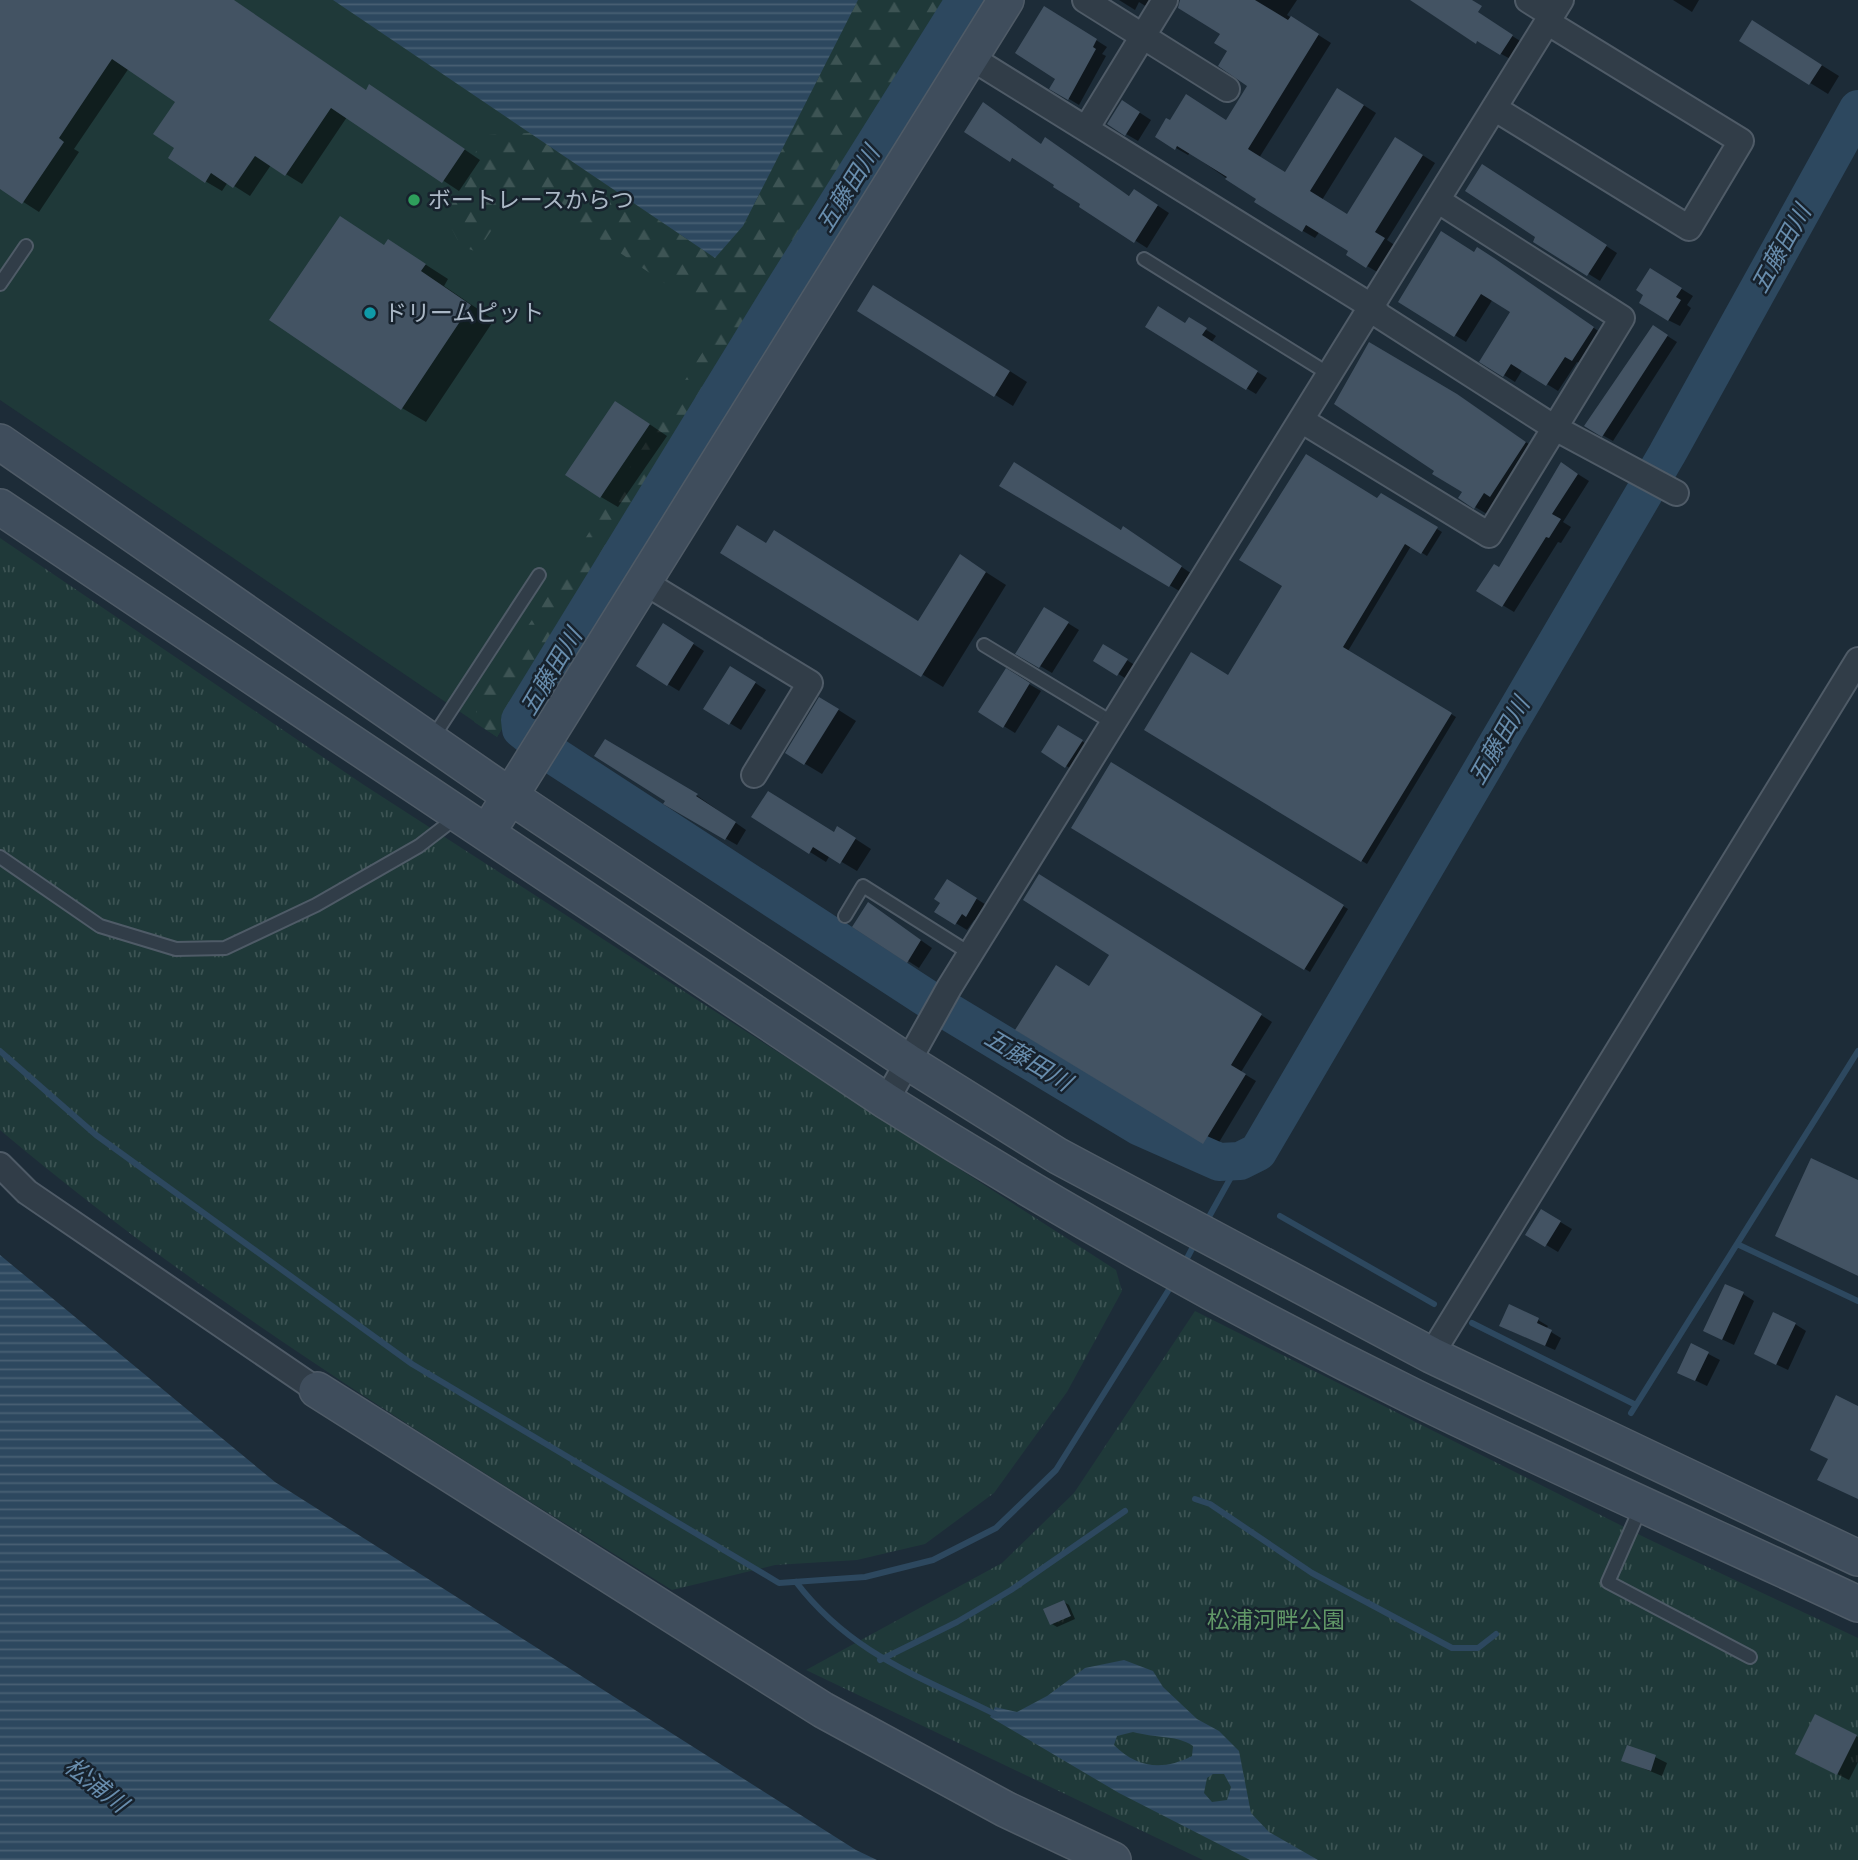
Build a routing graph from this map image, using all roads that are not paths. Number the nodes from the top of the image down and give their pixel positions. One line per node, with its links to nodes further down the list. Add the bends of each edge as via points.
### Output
1 (1006, 0): 7 (street)
2 (1085, 0): 6 (street)
3 (1165, 0): 6 (street)
4 (1528, 0): 5 (street)
5 (1553, 12): 9 (street); 9 (street, via 1741,141 1689,228)
6 (1143, 36): 8 (street); 10 (street)
7 (971, 57): 10 (street); 23 (street)
8 (1227, 89)
9 (1494, 108): 11 (street)
10 (1086, 129): 15 (street)
11 (1437, 200): 15 (street); 18 (street, via 1622,318)
12 (26, 246): 14 (lane)
13 (1144, 259): 16 (lane)
14 (0, 284)
15 (1371, 306): 16 (street); 18 (street)
16 (1329, 374): 17 (street)
17 (1301, 420): 18 (street, via 1489,535); 26 (street)
18 (1555, 428): 20 (street)
19 (0, 442): 27 (street)
20 (1676, 494)
21 (0, 507): 30 (street)
22 (539, 575): 27 (lane)
23 (644, 582): 28 (street, via 810,683); 29 (street)
24 (984, 645): 26 (lane)
25 (1858, 660): 37 (street)
26 (1114, 723): 33 (street)
27 (430, 741): 29 (street)
28 (754, 775)
29 (510, 796): 30 (street); 34 (street)
30 (472, 825): 31 (lane, via 407,853 316,905 225,948 176,949 100,926); 35 (street)
31 (0, 857)
32 (845, 916): 33 (lane, via 863,886)
33 (971, 954): 34 (street)
34 (908, 1062): 35 (street); 37 (street, via 1058,1156)
35 (886, 1101): 39 (street, via 1020,1185 1211,1292 1414,1397)
36 (0, 1165): 38 (street, via 27,1192)
37 (1431, 1355): 40 (street)
38 (317, 1391): 43 (street, via 823,1710 1005,1809)
39 (1642, 1503): 41 (street); 42 (lane, via 1608,1582)
40 (1858, 1558)
41 (1858, 1604)
42 (1750, 1657)
43 (1113, 1860)

